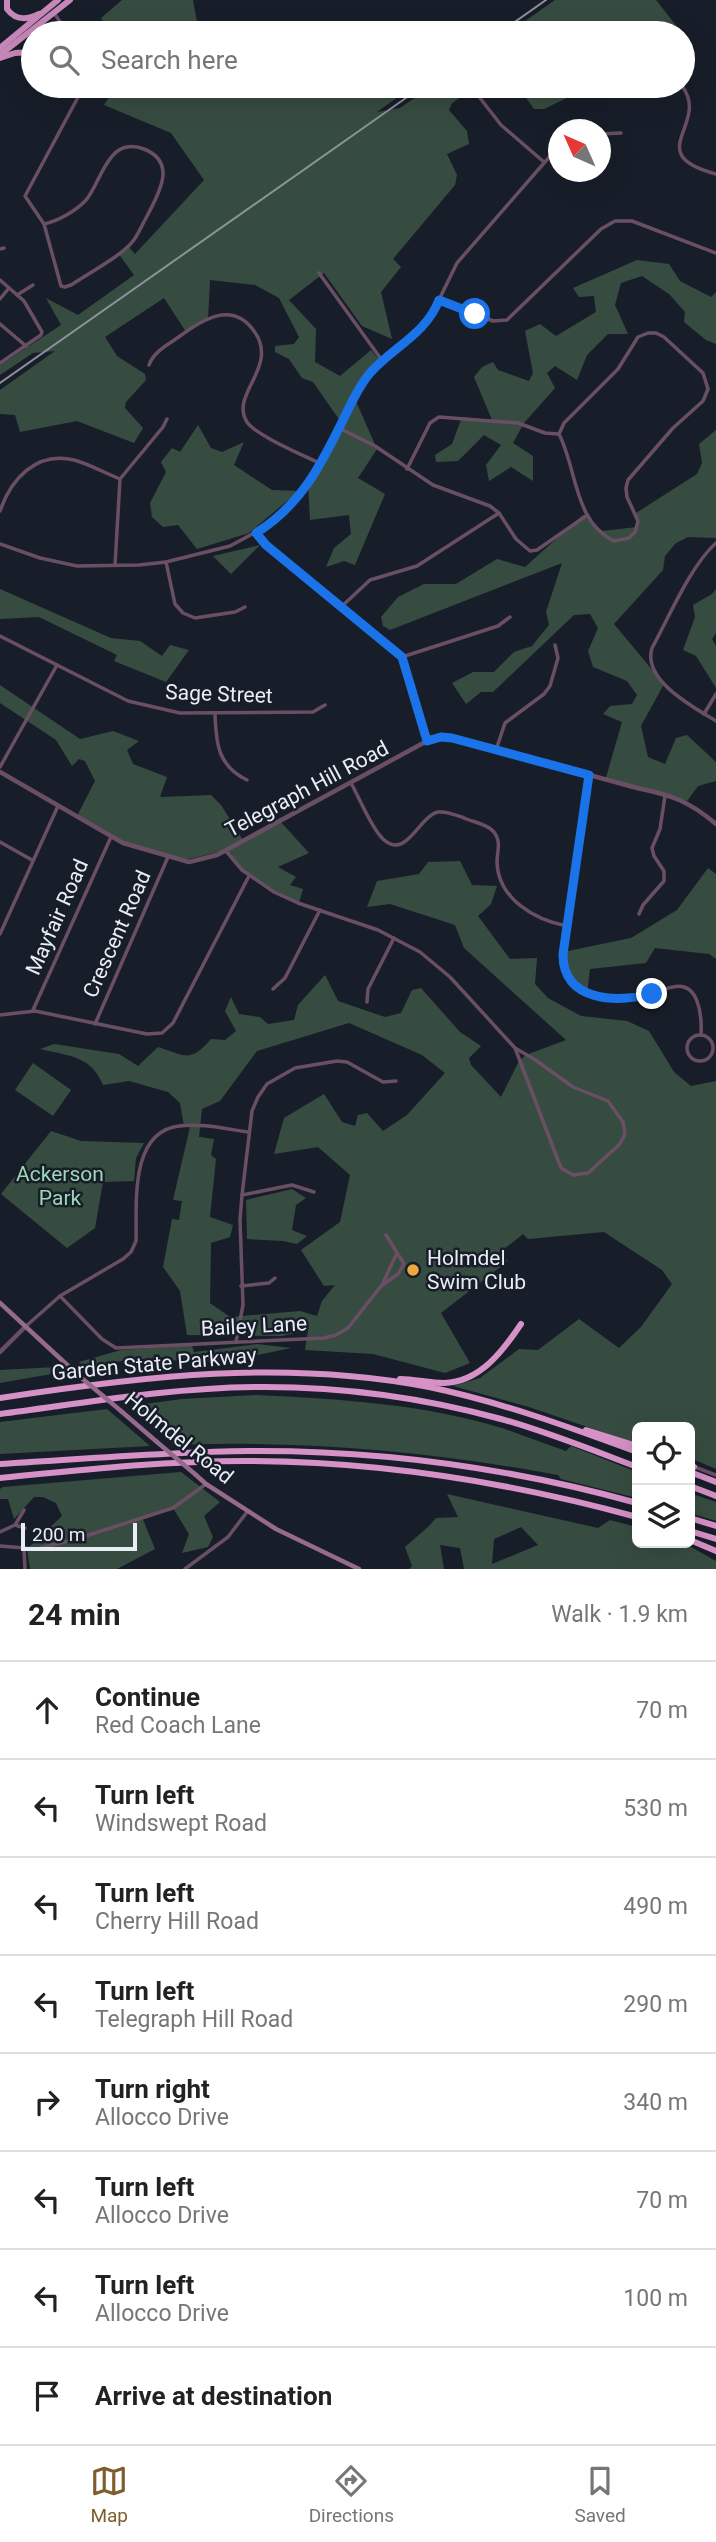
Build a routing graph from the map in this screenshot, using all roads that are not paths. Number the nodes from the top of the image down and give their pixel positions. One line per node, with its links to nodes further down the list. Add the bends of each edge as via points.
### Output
1 (7, 0): 5 (highway, via 7,9 15,17)
2 (45, 0): 5 (street)
3 (58, 0): 5 (highway)
4 (70, 0): 5 (highway)
5 (49, 10): 6 (highway); 7 (highway); 8 (street)
6 (35, 21)
7 (37, 21)
8 (58, 21)
9 (21, 32): 11 (highway)
10 (21, 36): 13 (highway)
11 (0, 48)
12 (21, 52): 13 (highway)
13 (0, 56)
14 (78, 98): 22 (street, via 26,194)
15 (480, 98): 20 (street, via 502,125)
16 (689, 98): 21 (street, via 680,153 688,163)
17 (611, 133): 18 (street)
18 (621, 133)
19 (548, 157): 20 (street)
20 (544, 162): 30 (street, via 457,263)
21 (716, 174)
22 (44, 224): 22 (street, via 85,201 110,157 125,148 143,149 158,160 163,176 160,191 132,243 71,285 62,287 58,279)
23 (716, 253): 30 (street, via 621,220 601,229 507,320 492,321)
24 (319, 273): 33 (street)
25 (0, 280): 27 (street)
26 (33, 285): 28 (street)
27 (9, 288): 28 (street); 29 (street)
28 (17, 295): 32 (street, via 42,332)
29 (0, 299)
30 (439, 300): 33 (street, via 423,328)
31 (0, 324): 32 (street)
32 (26, 346): 34 (street)
33 (381, 360): 37 (street)
34 (0, 363)
35 (149, 365): 39 (street, via 154,355 205,319 223,315 244,321 258,337 262,356 243,403 246,421 256,431)
36 (167, 419): 41 (street)
37 (339, 428): 39 (street); 40 (street)
38 (559, 434): 40 (street, via 518,423 437,417); 44 (street); 44 (street, via 645,334 664,337 702,373 708,389 703,401 628,480 626,492 638,521 632,535 614,541)
39 (321, 464): 45 (street, via 292,505)
40 (407, 469): 43 (street)
41 (120, 479): 42 (street, via 73,460 55,458 18,476); 49 (street)
42 (0, 512)
43 (499, 513): 44 (street, via 516,539 533,552); 51 (street, via 417,566 370,580)
44 (586, 516)
45 (256, 533): 48 (street, via 230,546); 51 (street)
46 (716, 543): 60 (street, via 703,556 650,655 665,686)
47 (0, 544): 49 (street, via 77,566)
48 (166, 562): 49 (street); 50 (street, via 175,604 183,613 195,618)
49 (115, 565)
50 (245, 607)
51 (341, 607): 55 (street)
52 (510, 617): 55 (street, via 498,626)
53 (0, 636): 56 (street, Sage Street)
54 (555, 645): 63 (street, via 558,658 550,686 505,723)
55 (402, 657): 62 (street)
56 (57, 665): 59 (street, Sage Street, via 128,701 180,713); 64 (street)
57 (716, 694): 60 (street)
58 (325, 705): 59 (street, Sage Street, via 313,712)
59 (215, 714): 66 (street, via 220,755 235,774)
60 (704, 714): 61 (street)
61 (716, 721)
62 (427, 741): 63 (street, Telegraph Hill Road, via 445,737); 67 (street, Telegraph Hill Road)
63 (496, 750): 65 (street, Telegraph Hill Road)
64 (0, 770): 69 (street, Telegraph Hill Road)
65 (589, 775): 68 (street, Telegraph Hill Road); 81 (street)
66 (247, 780)
67 (351, 782): 73 (street, Telegraph Hill Road); 81 (street, via 379,835 389,843 408,840 426,818 440,812 490,828 498,837 498,871 509,894 537,917)
68 (665, 793): 70 (street, Telegraph Hill Road, via 690,804); 79 (street, via 652,848 664,881)
69 (58, 806): 71 (street, Telegraph Hill Road); 75 (street)
70 (716, 824)
71 (111, 836): 74 (street, Telegraph Hill Road); 86 (street, Mayfair Road)
72 (0, 842): 75 (street)
73 (226, 851): 74 (street, Telegraph Hill Road, via 195,862); 76 (street)
74 (168, 857): 88 (street, Crescent Road)
75 (33, 861): 80 (street)
76 (249, 876): 77 (street, via 281,896); 88 (street, via 167,1030 152,1035)
77 (320, 910): 83 (street); 84 (street, via 285,978)
78 (0, 913): 80 (street)
79 (639, 914)
80 (7, 917): 82 (street)
81 (567, 926): 89 (street, via 563,962 568,978 579,989 597,997 633,997 674,986 687,988 698,1001)
82 (0, 934)
83 (394, 937): 85 (street, via 368,989); 90 (street, via 440,968)
84 (272, 989)
85 (367, 1002)
86 (33, 1010): 87 (street); 88 (street)
87 (0, 1015)
88 (94, 1024)
89 (701, 1034): 89 (street, via 713,1049 708,1058 699,1061 690,1057 687,1046)
90 (515, 1048): 90 (street, via 573,1087 608,1101 623,1122 622,1141 588,1172 573,1175 558,1164)
91 (396, 1081): 92 (street, via 383,1082 347,1062 295,1068 267,1084 252,1111)
92 (248, 1132): 94 (street); 100 (street, via 180,1126 156,1137 141,1163 136,1241 131,1252)
93 (314, 1192): 94 (street, via 292,1185)
94 (242, 1195): 98 (street)
95 (386, 1235): 96 (street)
96 (397, 1253): 99 (street); 99 (street, Bailey Lane, via 403,1269)
97 (275, 1278): 98 (street)
98 (242, 1286): 104 (street)
99 (381, 1286): 104 (street, Bailey Lane, via 348,1328 336,1335)
100 (60, 1296): 103 (street); 104 (street, Bailey Lane, via 116,1348)
101 (0, 1303): 103 (main road, Holmdel Road)
102 (521, 1324): 106 (highway, via 489,1364 464,1379 443,1383)
103 (25, 1327): 105 (street); 119 (main road, Holmdel Road, bridge)
104 (236, 1342)
105 (0, 1352)
106 (386, 1380): 107 (highway, Garden State Parkway, via 223,1372 117,1381); 109 (highway, Garden State Parkway, via 483,1400)
107 (0, 1400)
108 (0, 1414): 113 (highway, Garden State Parkway, via 196,1389 328,1389 401,1397 473,1412)
109 (564, 1425): 110 (highway); 111 (highway, Garden State Parkway)
110 (632, 1444)
111 (632, 1450)
112 (0, 1464): 122 (highway, via 236,1451 361,1455 506,1473)
113 (632, 1465)
114 (695, 1469): 116 (street)
115 (695, 1470): 118 (highway)
116 (716, 1475)
117 (0, 1478): 125 (highway, via 184,1463 312,1463 458,1479)
118 (716, 1482)
119 (206, 1484): 124 (main road, Holmdel Road); 135 (street, via 173,1508 54,1545)
120 (695, 1488): 121 (highway)
121 (716, 1496)
122 (632, 1502)
123 (24, 1510): 127 (street)
124 (247, 1512): 138 (street, via 228,1537); 139 (main road, Holmdel Road)
125 (632, 1516)
126 (695, 1520): 128 (highway)
127 (15, 1525): 129 (street); 130 (street)
128 (716, 1526)
129 (25, 1528)
130 (0, 1532)
131 (695, 1533): 132 (highway)
132 (716, 1539)
133 (695, 1542): 136 (highway)
134 (0, 1546): 135 (street)
135 (24, 1549): 137 (street)
136 (716, 1551)
137 (25, 1569)
138 (185, 1569)
139 (359, 1569)

